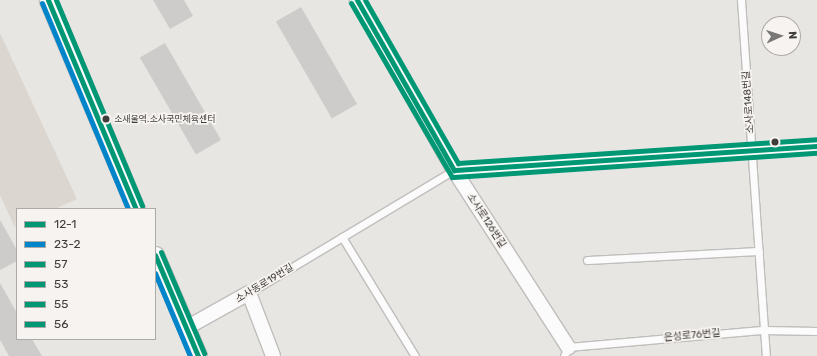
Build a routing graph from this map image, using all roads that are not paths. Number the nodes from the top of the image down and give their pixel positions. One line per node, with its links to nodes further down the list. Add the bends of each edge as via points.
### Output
1 (48, 0): 7 (street)
2 (356, 0): 6 (street, 소사로126번길)
3 (742, 0): 5 (lane, 소사로148번길)
4 (817, 146): 5 (street)
5 (752, 148): 6 (street); 9 (lane, 소사로148번길)
6 (454, 170): 8 (lane, 소사동로19번길); 16 (street, 소사로126번길)
7 (136, 208)
8 (342, 237): 12 (lane, 소사동로19번길); 19 (lane)
9 (759, 251): 11 (lane); 14 (lane, 소사로148번길)
10 (156, 257): 13 (street)
11 (587, 260)
12 (249, 294): 13 (street, 소사동로19번길); 18 (street)
13 (186, 328): 17 (street)
14 (764, 330): 15 (lane, 은성로76번길); 16 (lane, 은성로76번길); 20 (lane, 소사로148번길)
15 (817, 331)
16 (566, 352)
17 (198, 356)
18 (273, 356)
19 (414, 356)
20 (766, 356)

